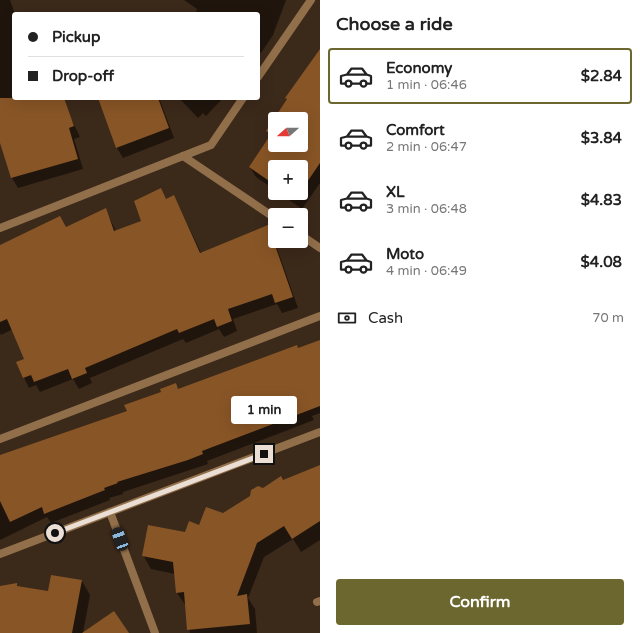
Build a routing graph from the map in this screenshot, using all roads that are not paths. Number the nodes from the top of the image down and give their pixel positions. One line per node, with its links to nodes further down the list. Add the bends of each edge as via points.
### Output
1 (311, 0): 2 (street)
2 (260, 74)
3 (242, 100): 4 (street, via 211,145)
4 (183, 156): 5 (street); 6 (street)
5 (268, 213)
6 (0, 228)
7 (308, 240): 8 (street)
8 (320, 248)
9 (320, 316): 11 (street)
10 (320, 432): 12 (street)
11 (0, 438)
12 (110, 512): 13 (street); 14 (street)
13 (0, 554)
14 (155, 633)

